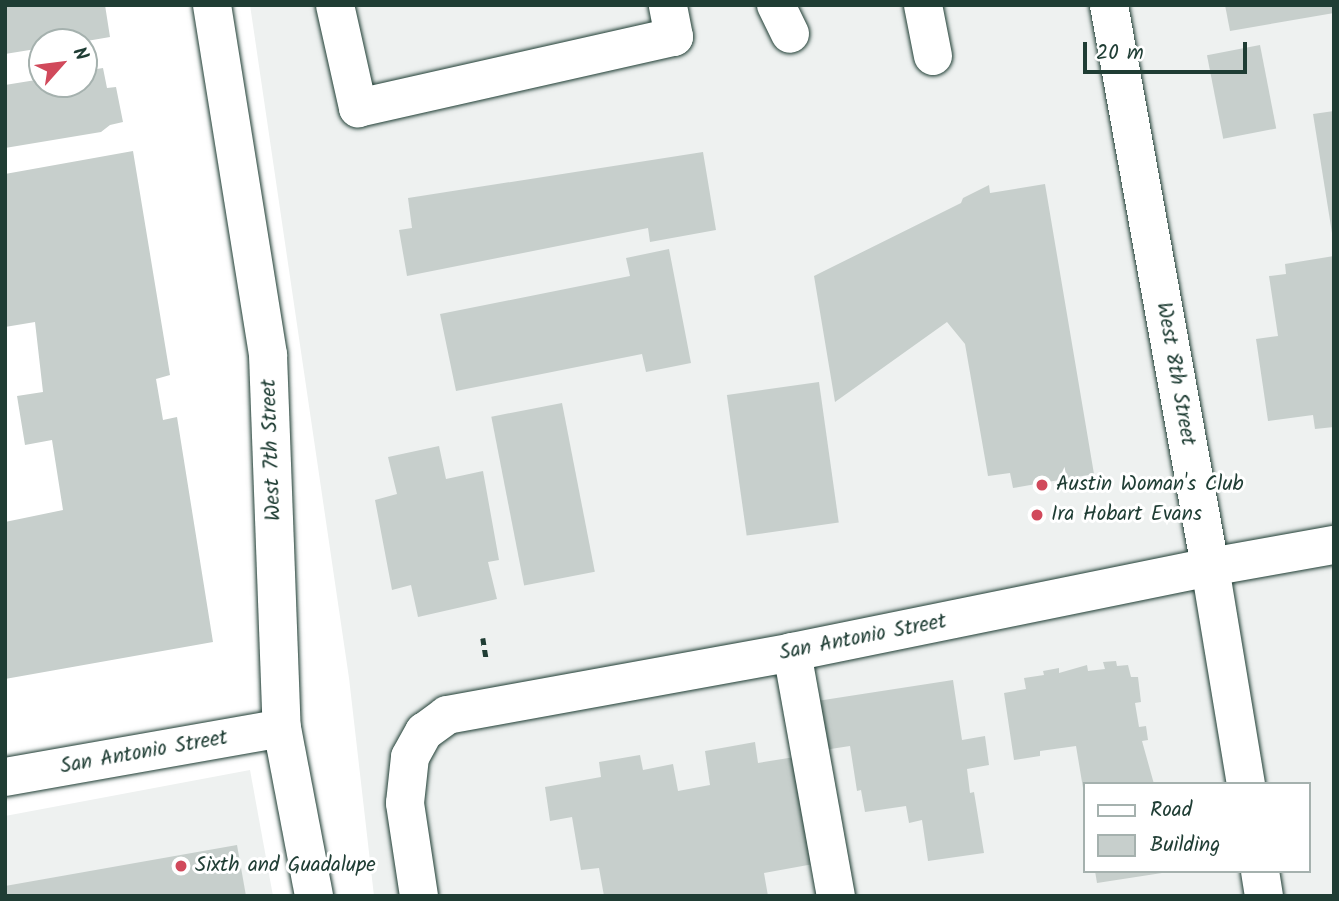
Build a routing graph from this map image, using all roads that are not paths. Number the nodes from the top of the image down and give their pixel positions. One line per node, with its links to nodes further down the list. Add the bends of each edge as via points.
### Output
1 (212, 5): 10 (street, West 7th Street, via 268,355)
2 (335, 5): 3 (street, via 358,108 674,37)
3 (668, 5)
4 (923, 5): 6 (street)
5 (1109, 5): 8 (street, West 8th Street)
6 (933, 56)
7 (1334, 545): 8 (street, San Antonio Street)
8 (1210, 567): 9 (street, San Antonio Street); 12 (street, West 8th Street)
9 (792, 652): 15 (street, San Antonio Street, via 447,715 424,732 410,757 405,803); 16 (street)
10 (282, 728): 11 (street, San Antonio Street); 14 (street, West 7th Street)
11 (5, 777)
12 (1246, 782)
13 (1260, 873): 17 (street)
14 (314, 896)
15 (419, 896)
16 (836, 896)
17 (1264, 896)

